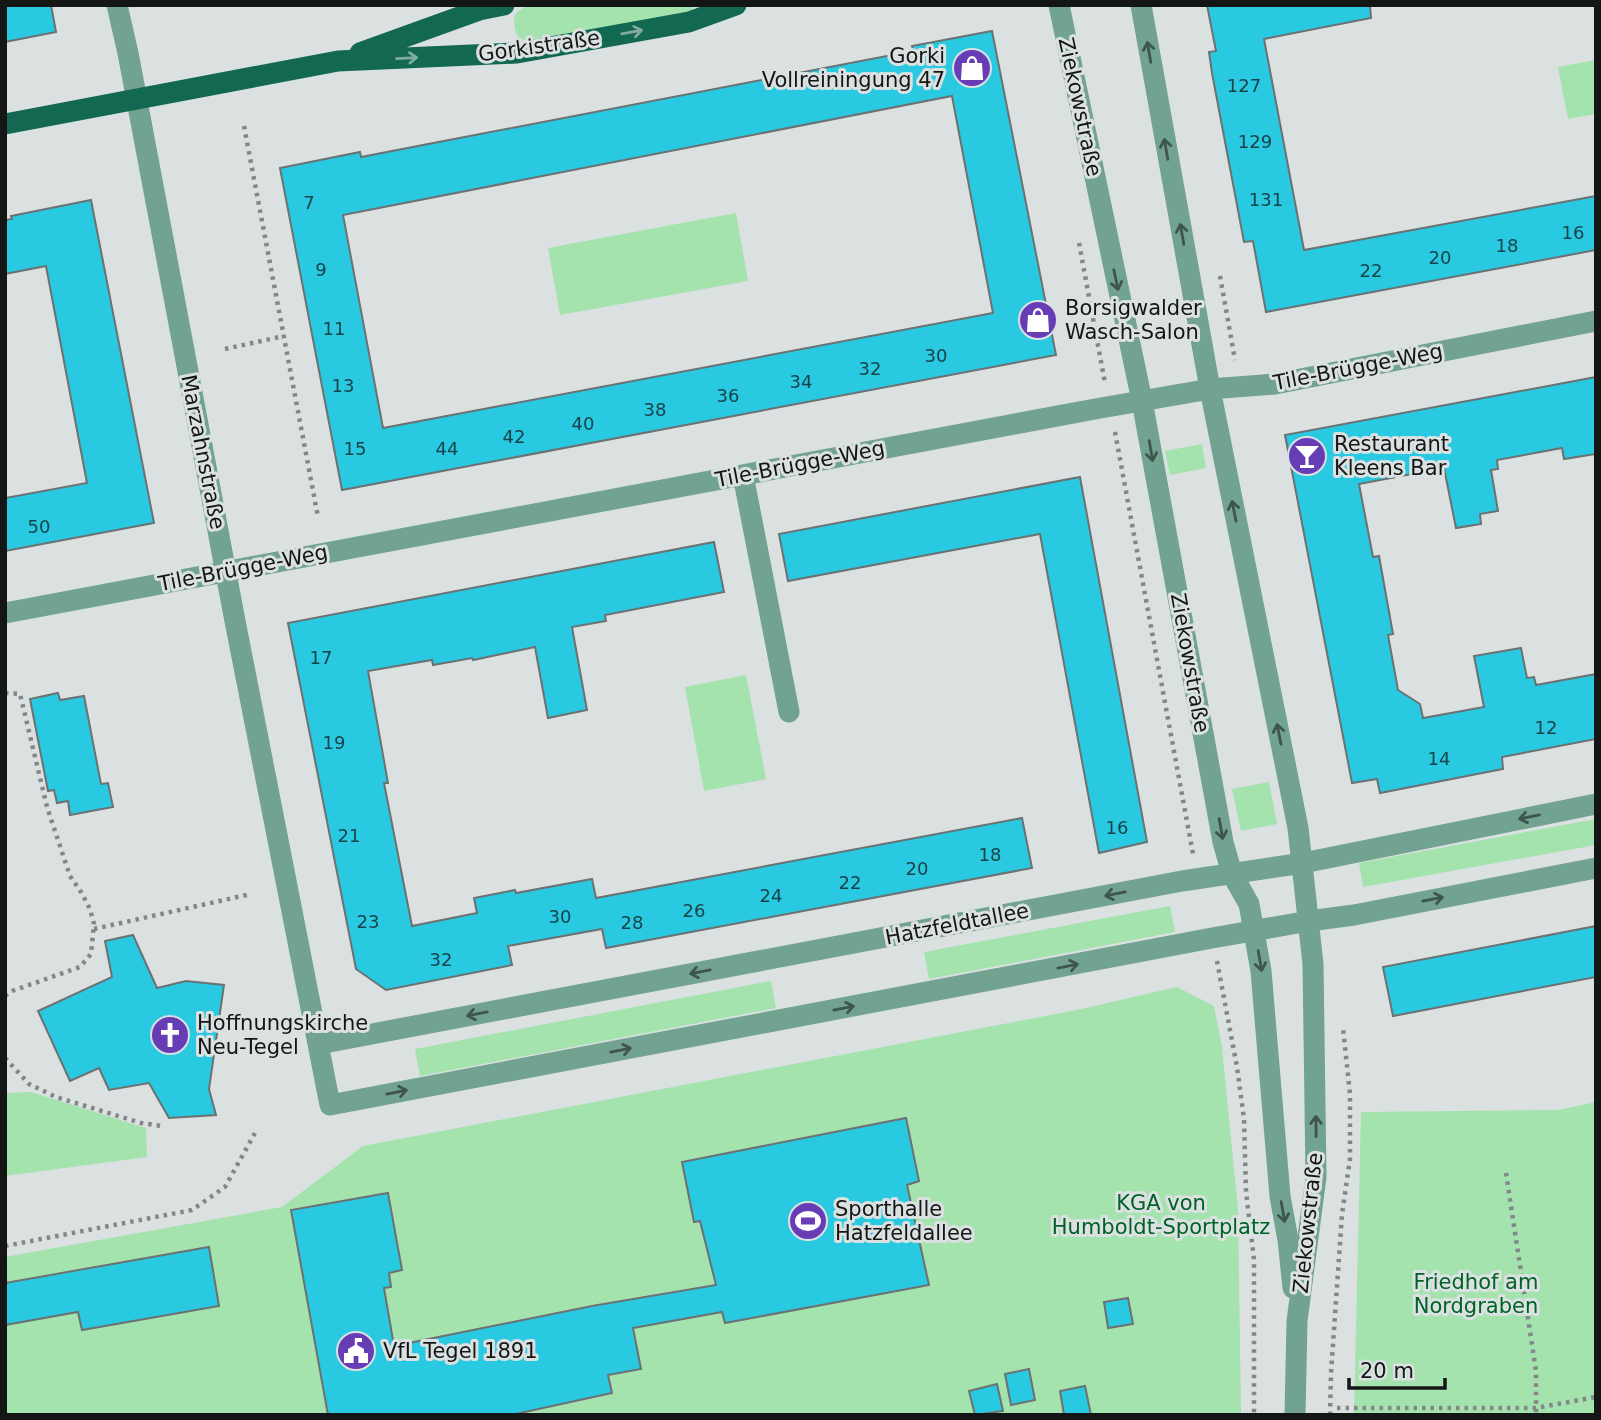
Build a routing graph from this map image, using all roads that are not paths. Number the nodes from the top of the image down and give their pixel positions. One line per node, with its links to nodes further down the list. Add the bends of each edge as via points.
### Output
1 (117, 5): 7 (street, Marzahnstraße)
2 (504, 5): 6 (main road, Gorkistraße)
3 (736, 5): 6 (main road, Gorkistraße, one-way to 3, via 517,53 689,22)
4 (1059, 5): 11 (street, Ziekowstraße, one-way to 11)
5 (1141, 5): 10 (street, Ziekowstraße, one-way to 5)
6 (338, 61): 7 (main road, Gorkistraße)
7 (137, 99): 8 (main road, Gorkistraße); 13 (street, Marzahnstraße)
8 (5, 124)
9 (1596, 321): 10 (street, Tile-Brügge-Weg, via 1275,384)
10 (1210, 390): 11 (street, Tile-Brügge-Weg); 17 (street, Ziekowstraße, one-way to 10)
11 (1142, 401): 12 (street, Tile-Brügge-Weg); 19 (street, Ziekowstraße, one-way to 19)
12 (743, 475): 13 (street, Tile-Brügge-Weg); 15 (street)
13 (225, 571): 14 (street, Tile-Brügge-Weg); 22 (street, Marzahnstraße)
14 (5, 613)
15 (789, 712)
16 (1596, 804): 17 (street, Hatzfeldtallee, one-way to 17)
17 (1303, 863): 19 (street, Hatzfeldtallee); 20 (street, Ziekowstraße)
18 (1596, 867): 20 (street, one-way to 18)
19 (1232, 874): 21 (street, Ziekowstraße, via 1249,904); 22 (street, Hatzfeldtallee, one-way to 22)
20 (1309, 921): 21 (street); 23 (street, Ziekowstraße, one-way to 20, via 1316,1177)
21 (1254, 930): 22 (street, Marzahnstraße, one-way to 21, via 330,1105); 23 (street, Ziekowstraße, one-way to 23)
22 (319, 1044)
23 (1297, 1321): 24 (street, Ziekowstraße)
24 (1296, 1415)

